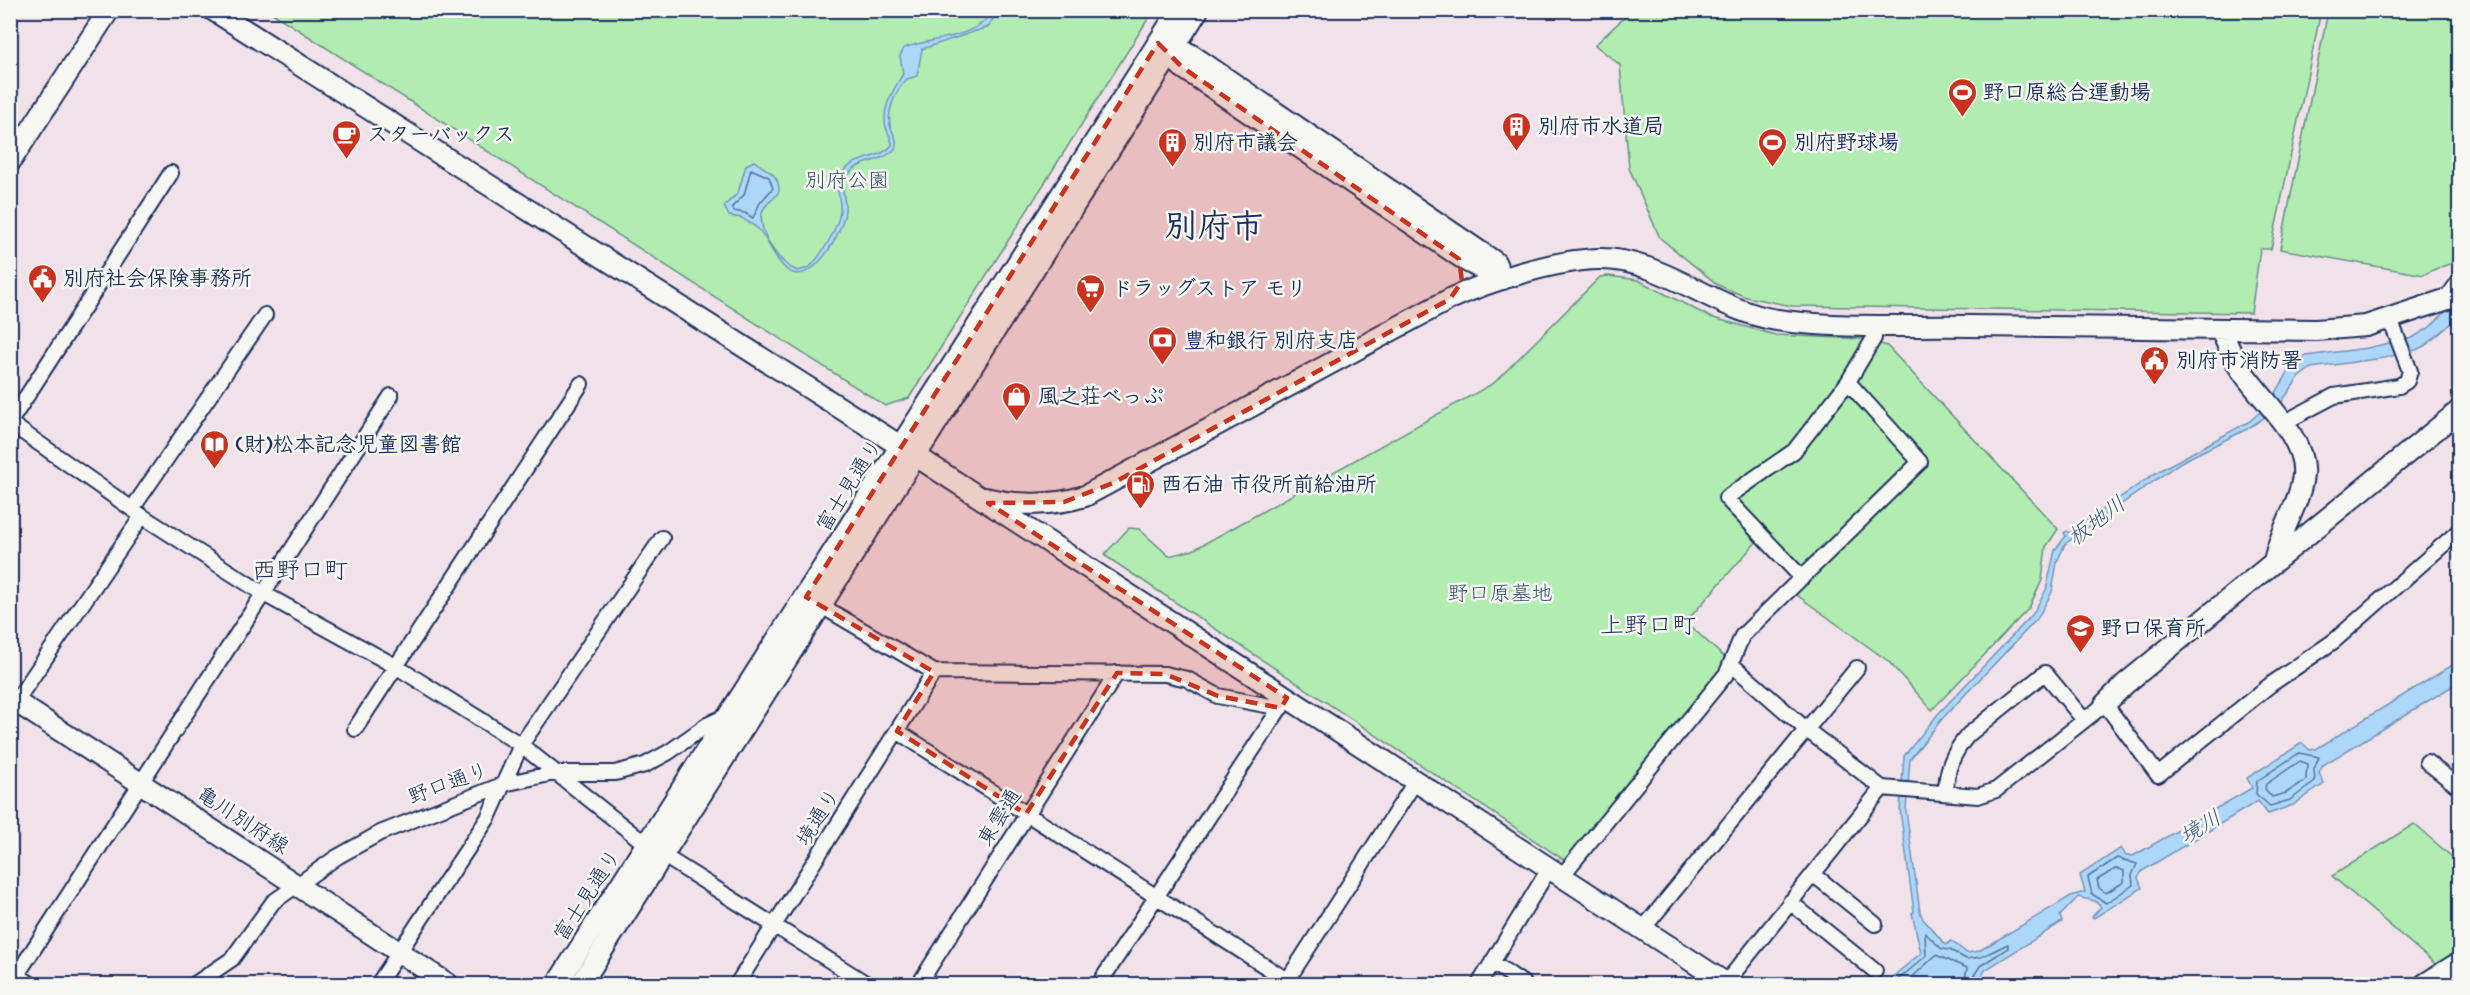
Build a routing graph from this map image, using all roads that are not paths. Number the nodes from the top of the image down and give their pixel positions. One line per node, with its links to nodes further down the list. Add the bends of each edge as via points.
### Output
1 (109, 10): 6 (street)
2 (213, 10): 23 (street)
3 (1179, 10): 5 (street)
4 (1197, 10): 5 (street)
5 (1167, 49): 8 (street, via 1182,68); 9 (street, via 1190,54 1495,262); 23 (street)
6 (10, 162)
7 (171, 173): 22 (street)
8 (1455, 253): 9 (street); 12 (street, via 1462,264 1462,280)
9 (1503, 279): 12 (street); 14 (street, via 1574,262 1607,259 1638,265 1767,318)
10 (2460, 280): 11 (street)
11 (2453, 297): 15 (street)
12 (1450, 298): 24 (street, via 1085,496 1058,502 1020,503)
13 (265, 315): 25 (street)
14 (1876, 325): 16 (street); 17 (street, via 1874,338)
15 (2392, 325): 16 (street); 21 (street, via 2410,376 2403,384 2334,396)
16 (2220, 329): 21 (street, via 2237,363)
17 (1848, 382): 29 (street, via 1920,462); 29 (street, via 1794,451 1726,498)
18 (581, 384): 33 (street)
19 (391, 396): 30 (street)
20 (2460, 410): 28 (street)
21 (2279, 418): 28 (street, via 2297,446 2304,473)
22 (10, 423): 25 (street)
23 (909, 452): 24 (street); 31 (street)
24 (974, 494): 38 (street)
25 (137, 513): 30 (street); 37 (street)
26 (2460, 530): 39 (street, via 2334,641 2270,685 2158,775)
27 (662, 538): 46 (street)
28 (2274, 562): 39 (street, via 2124,684)
29 (1802, 578): 32 (street, via 1743,636)
30 (264, 594): 33 (street); 49 (street)
31 (814, 602): 35 (street); 40 (street); 41 (street, 富士見通り)
32 (1731, 664): 44 (street); 57 (street)
33 (397, 667): 43 (street); 46 (street)
34 (1857, 668): 44 (street)
35 (934, 672): 36 (street); 45 (street, 境通り)
36 (1117, 672): 38 (street, via 1165,674 1187,679 1218,696); 55 (street, 東雲通)
37 (12, 702): 49 (street, 亀川別府線)
38 (1284, 703): 50 (street); 60 (street)
39 (2105, 704): 42 (street)
40 (759, 706): 41 (street, 野口通り); 56 (street)
41 (732, 713): 48 (street, 野口通り, via 645,765 615,773); 56 (street, 富士見通り)
42 (2084, 720): 54 (street, via 1996,790 1978,796); 54 (street, via 2045,673 1968,735 1951,760)
43 (355, 729)
44 (1807, 730): 52 (street); 64 (street)
45 (897, 731): 55 (street); 63 (street, 境通り)
46 (521, 745): 48 (street); 51 (street)
47 (2427, 762): 53 (street)
48 (554, 773): 51 (street, 野口通り); 56 (street)
49 (142, 782): 59 (street, 亀川別府線); 69 (street)
50 (1415, 782): 57 (street); 71 (street)
51 (504, 784): 59 (street, 野口通り, via 402,822 337,857); 65 (street, via 488,818)
52 (1886, 788): 54 (street); 58 (street)
53 (2460, 788)
54 (1946, 792)
55 (1026, 814): 60 (street); 80 (street, 東雲通)
56 (656, 851): 63 (street); 76 (street, 富士見通り); 77 (street)
57 (1555, 873): 64 (street); 66 (street)
58 (1813, 874): 61 (street); 62 (street)
59 (298, 885): 65 (street, 亀川別府線); 73 (street, 野口通り, via 273,902 232,959)
60 (1155, 896): 71 (street); 81 (street)
61 (1790, 902): 68 (street); 84 (street)
62 (1875, 924)
63 (775, 926): 78 (street, 境通り); 79 (street)
64 (1642, 930): 84 (street)
65 (398, 952): 74 (street); 75 (street, 亀川別府線)
66 (1492, 962): 82 (street); 83 (street)
67 (2460, 962): 70 (street)
68 (1875, 971)
69 (13, 977): 72 (street)
70 (2449, 979): 85 (street)
71 (1288, 983)
72 (31, 984)
73 (195, 984)
74 (378, 984)
75 (448, 984)
76 (557, 984)
77 (581, 984)
78 (737, 984)
79 (867, 984)
80 (919, 984)
81 (1099, 984)
82 (1479, 984)
83 (1524, 984)
84 (1726, 984)
85 (2425, 984)

